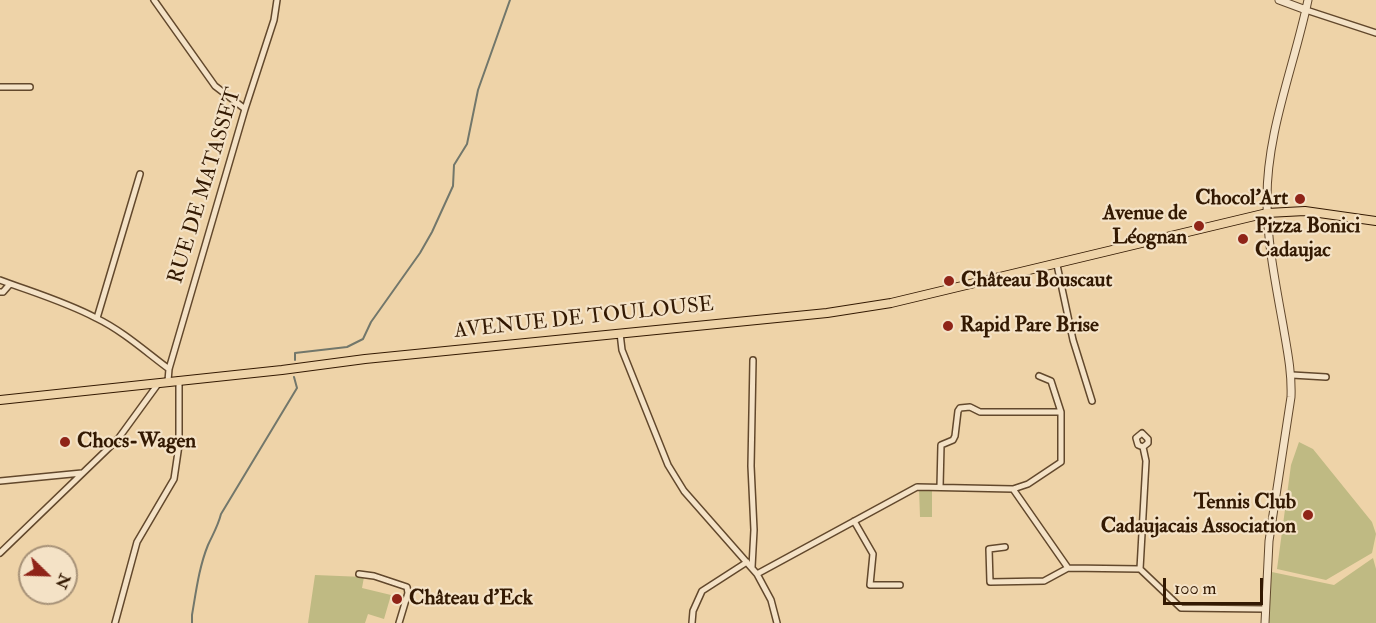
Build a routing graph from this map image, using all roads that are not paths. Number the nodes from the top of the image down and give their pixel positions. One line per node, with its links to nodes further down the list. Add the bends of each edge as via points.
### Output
1 (154, 0): 9 (street, via 215,86)
2 (277, 0): 9 (street, RUE DE MATASSET)
3 (1279, 0): 5 (street)
4 (1308, 0): 5 (street)
5 (1306, 10): 6 (street); 11 (street, via 1273,137 1267,173)
6 (1376, 33)
7 (0, 87): 8 (street)
8 (30, 87)
9 (245, 109): 20 (street, RUE DE MATASSET)
10 (140, 174): 17 (street)
11 (1268, 213): 12 (main road, via 1305,211); 13 (main road, AVENUE DE TOULOUSE); 21 (street)
12 (1376, 221)
13 (1057, 265): 18 (main road, AVENUE DE TOULOUSE, via 891,303 827,313); 27 (street, via 1073,340)
14 (0, 280): 15 (street)
15 (10, 284): 16 (street); 17 (street)
16 (0, 292)
17 (97, 318): 20 (street)
18 (620, 333): 24 (main road, AVENUE DE TOULOUSE); 37 (street, via 622,350 668,465 684,491)
19 (753, 360): 37 (street, via 754,530)
20 (169, 369): 25 (street, RUE DE MATASSET)
21 (1292, 375): 23 (street); 43 (street, via 1269,541)
22 (1039, 376): 28 (street, via 1051,381)
23 (1326, 377)
24 (179, 380): 25 (main road, AVENUE DE TOULOUSE); 44 (street, via 179,445 174,479 136,542)
25 (164, 382): 26 (main road, AVENUE DE TOULOUSE); 30 (street, via 118,439)
26 (0, 400)
27 (1092, 401)
28 (1061, 412): 32 (street, via 980,412 960,408 953,440 941,445); 33 (street, via 1061,462)
29 (1143, 447): 39 (street, via 1146,461)
30 (83, 473): 31 (street); 36 (street)
31 (0, 481)
32 (940, 487): 33 (street); 34 (street, via 917,487)
33 (1013, 489): 38 (street)
34 (854, 521): 41 (street); 42 (street, via 873,554 870,585)
35 (1005, 547): 38 (street, via 989,549 990,582 1044,581)
36 (0, 553)
37 (749, 565): 41 (street); 46 (street, via 724,575 702,591)
38 (1068, 568): 39 (street)
39 (1140, 569): 43 (street, via 1181,608)
40 (359, 574): 45 (street, via 407,588)
41 (758, 574): 47 (street)
42 (900, 585)
43 (1265, 609): 48 (street)
44 (114, 623)
45 (399, 623)
46 (692, 623)
47 (777, 623)
48 (1265, 623)

